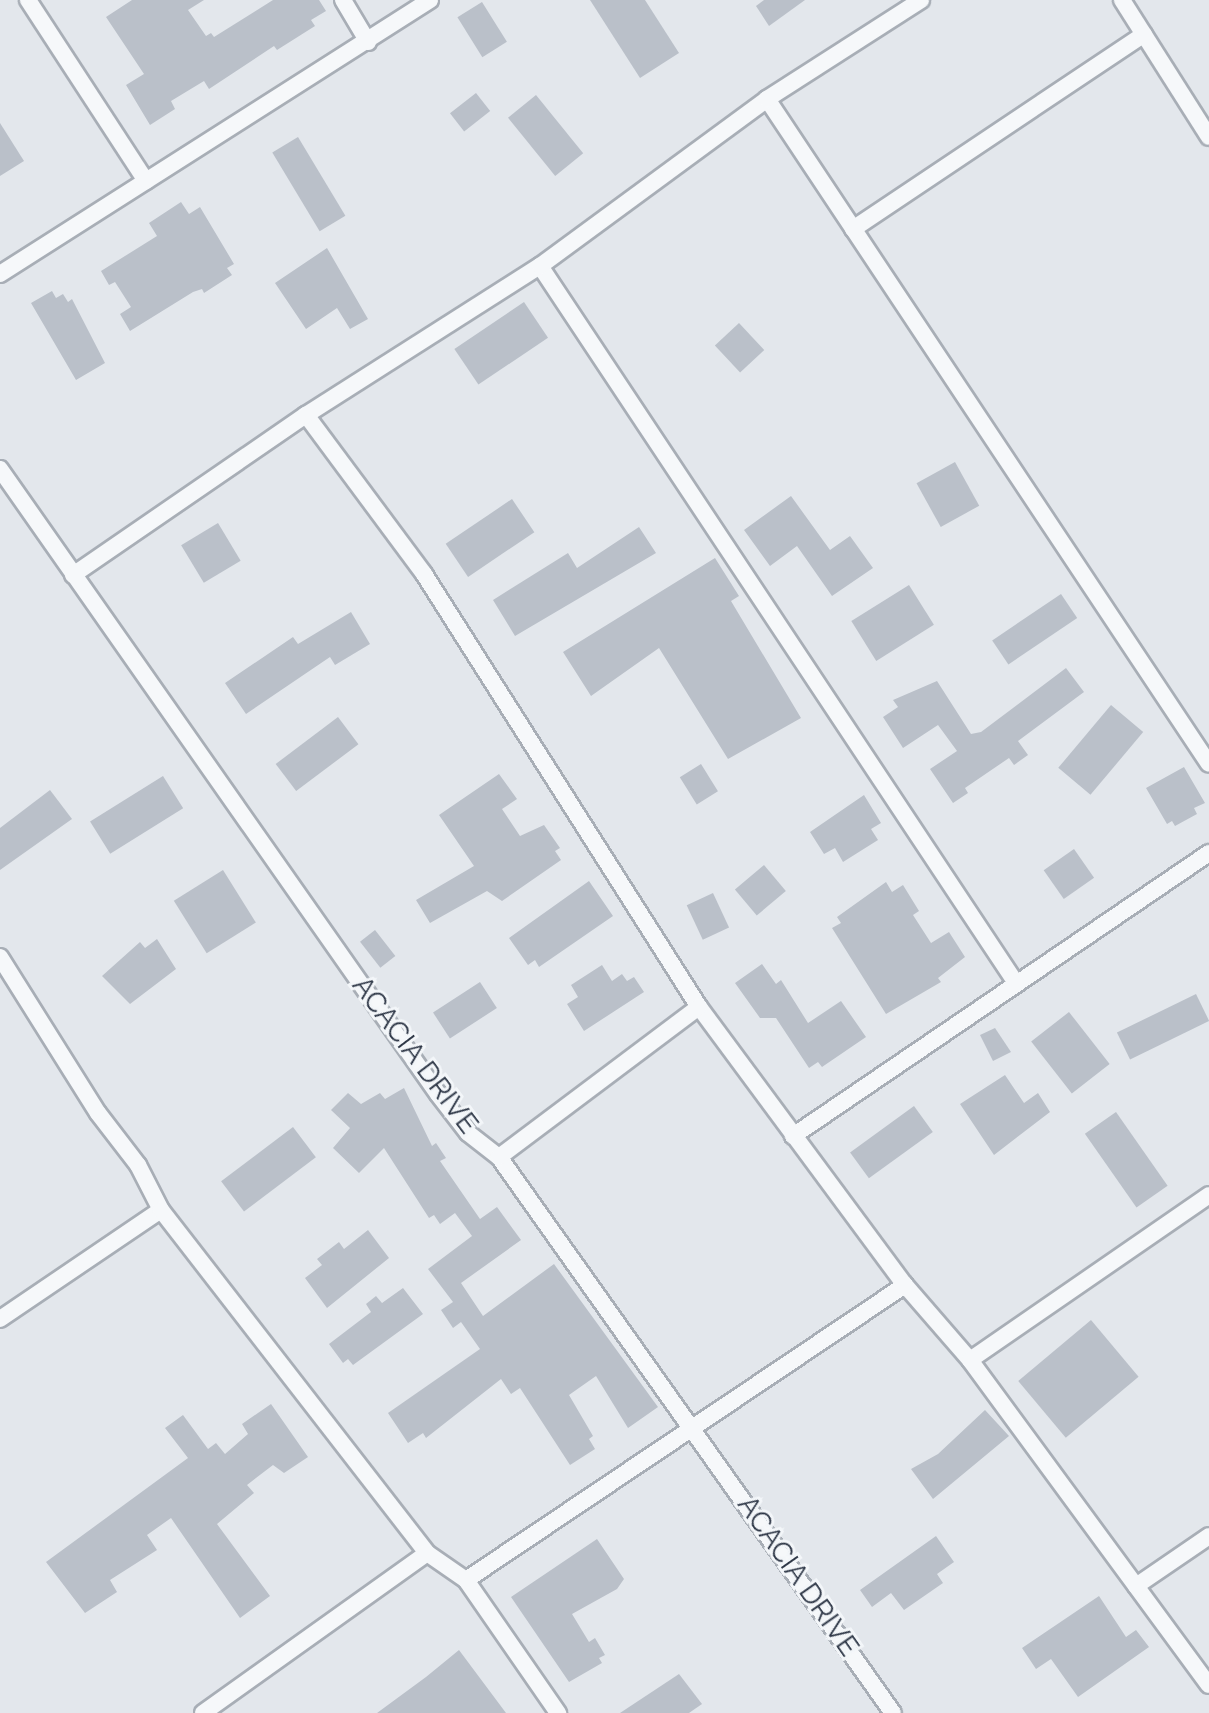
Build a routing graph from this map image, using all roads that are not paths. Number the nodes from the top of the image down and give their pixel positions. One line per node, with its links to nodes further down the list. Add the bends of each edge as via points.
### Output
1 (28, 0): 10 (street)
2 (343, 0): 7 (street)
3 (430, 0): 7 (street)
4 (921, 0): 8 (street)
5 (1122, 0): 6 (street)
6 (1144, 34): 9 (street); 11 (street)
7 (368, 42): 10 (street)
8 (767, 99): 11 (street); 12 (street)
9 (1209, 137)
10 (146, 181): 13 (street)
11 (853, 229): 17 (street)
12 (540, 266): 14 (street); 20 (street)
13 (0, 274)
14 (306, 415): 16 (street); 21 (street, via 424,574)
15 (0, 469): 16 (street, ACACIA DRIVE)
16 (73, 575): 23 (street, ACACIA DRIVE, via 438,1094 468,1133)
17 (1209, 764)
18 (1209, 853): 20 (street)
19 (0, 957): 25 (street, via 98,1113 138,1165)
20 (1016, 983): 22 (street)
21 (699, 1007): 22 (street); 23 (street)
22 (793, 1136): 26 (street)
23 (499, 1157): 29 (street, ACACIA DRIVE)
24 (1209, 1195): 28 (street)
25 (161, 1210): 27 (street); 31 (street)
26 (905, 1285): 28 (street); 29 (street)
27 (0, 1319)
28 (970, 1360): 33 (street)
29 (694, 1428): 32 (street); 37 (street, ACACIA DRIVE)
30 (1209, 1536): 33 (street)
31 (427, 1553): 32 (street); 35 (street)
32 (466, 1580): 36 (street)
33 (1136, 1586): 34 (street)
34 (1209, 1685)
35 (203, 1713)
36 (558, 1713)
37 (893, 1713)

